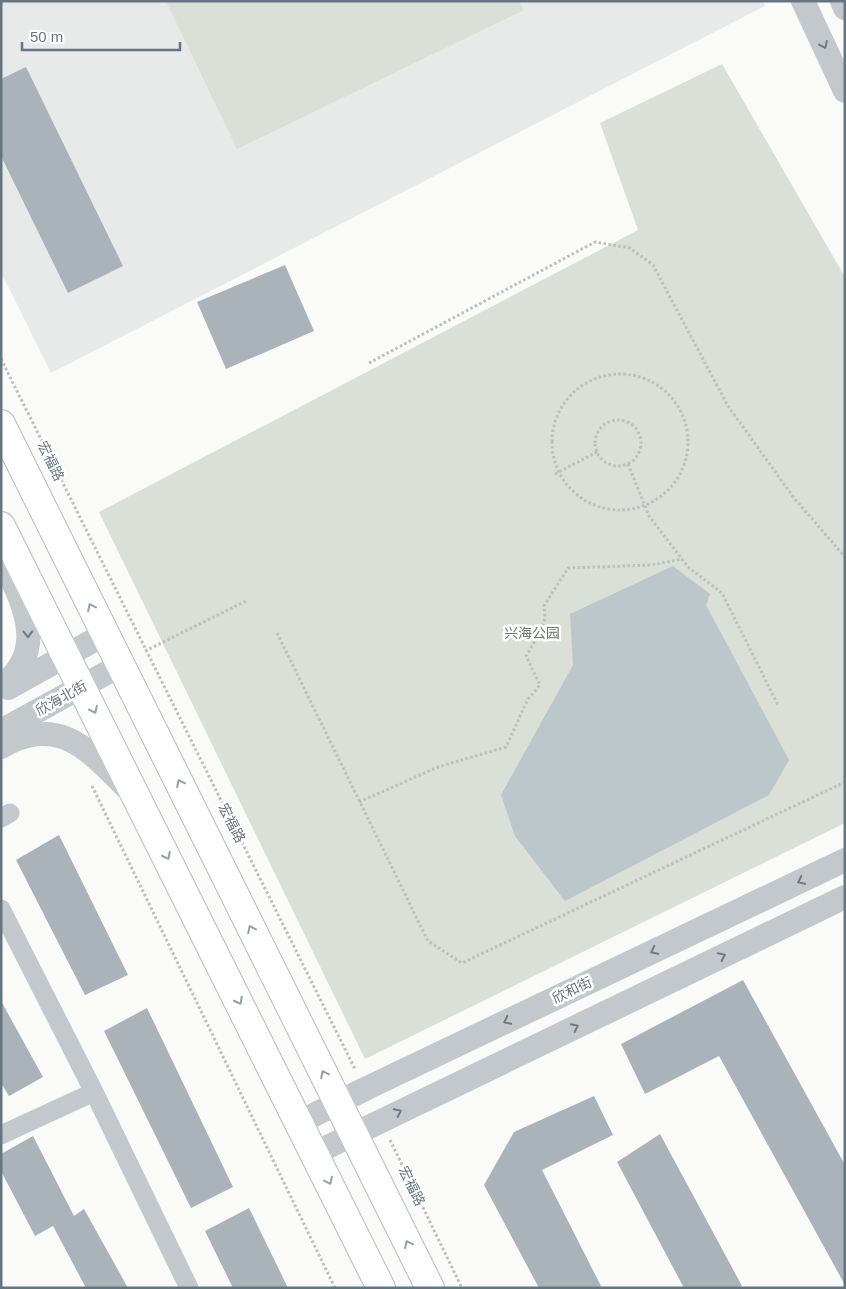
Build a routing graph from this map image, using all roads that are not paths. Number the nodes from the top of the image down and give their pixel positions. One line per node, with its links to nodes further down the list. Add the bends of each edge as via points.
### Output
1 (803, 1): 4 (street, one-way to 4)
2 (842, 1): 3 (street)
3 (845, 8)
4 (845, 91)
5 (1, 424): 8 (main road, 宏福路, one-way to 5)
6 (1, 526): 9 (main road)
7 (1, 556): 11 (street, one-way to 11, via 26,609 28,638 26,655 12,678)
8 (105, 634): 9 (street); 10 (main road, 宏福路)
9 (66, 655): 12 (main road); 13 (street)
10 (121, 665): 12 (street, 欣海北街); 21 (main road, 宏福路, one-way to 10)
11 (1, 686)
12 (82, 686): 14 (street, 欣海北街); 16 (main road, one-way to 16)
13 (1, 691)
14 (1, 731)
15 (1, 747): 16 (street, via 17,738 38,734 64,738 89,750)
16 (139, 800): 22 (main road, one-way to 22)
17 (845, 860): 21 (street, 欣和街, one-way to 21)
18 (845, 897): 23 (street, one-way to 18)
19 (1, 909): 20 (street)
20 (94, 1092): 24 (street); 26 (street)
21 (338, 1102): 22 (street, 欣和街); 23 (main road, 宏福路)
22 (300, 1122): 25 (main road)
23 (354, 1134): 25 (street); 28 (main road, 宏福路, one-way to 23)
24 (1, 1135)
25 (315, 1153): 27 (main road, one-way to 27)
26 (189, 1288)
27 (382, 1288)
28 (430, 1288)

